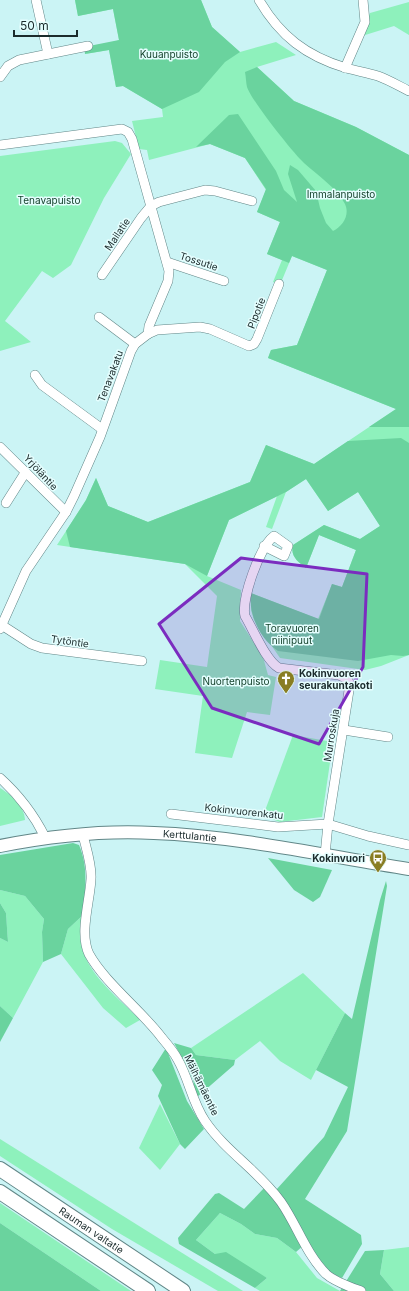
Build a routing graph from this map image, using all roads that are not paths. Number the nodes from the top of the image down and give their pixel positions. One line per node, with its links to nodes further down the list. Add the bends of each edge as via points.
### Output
1 (36, 0): 5 (street)
2 (259, 0): 6 (street, via 270,20 284,35 314,56)
3 (364, 0): 6 (street, via 365,22)
4 (88, 46): 5 (street)
5 (48, 54): 7 (street, via 19,60 8,66)
6 (345, 68): 8 (street, via 380,77)
7 (0, 77)
8 (409, 91)
9 (0, 145): 11 (street, via 122,129 128,132 132,139)
10 (252, 201): 11 (street, via 215,190 205,190)
11 (152, 206): 12 (street); 13 (street, Mailatie)
12 (167, 262): 14 (street, Tossutie); 17 (street, via 168,281)
13 (102, 275)
14 (224, 281)
15 (279, 284): 17 (street, Pipotie, via 257,339 249,346 200,326 156,330)
16 (99, 317): 18 (street)
17 (148, 334): 18 (street, Tenavakatu)
18 (135, 344): 20 (street, Tenavakatu)
19 (35, 376): 20 (street, via 42,385)
20 (102, 429): 24 (street, Tenavakatu, via 88,467)
21 (0, 447): 22 (street, Yrjöläntie)
22 (26, 472): 23 (street); 24 (street, Yrjöläntie)
23 (6, 503)
24 (66, 512): 26 (street, Tenavakatu, via 26,571)
25 (264, 546): 28 (street, Murroskuja, via 249,585 243,609 245,616 274,665 279,668 339,675 347,679 350,684)
26 (0, 626): 27 (street, Tytöntie, via 42,648)
27 (142, 661)
28 (344, 730): 29 (street); 32 (street, Murroskuja)
29 (388, 737)
30 (0, 778): 34 (street, via 23,800)
31 (171, 814): 32 (street, Kokinvuorenkatu, via 278,827)
32 (328, 824): 35 (street, Kokinvuorenkatu); 37 (street, Murroskuja)
33 (83, 834): 34 (main road, Kerttulantie); 37 (main road, Kerttulantie, via 161,833 218,838); 45 (street, Mäihämäentie, via 92,878 86,920 89,953 166,1042 178,1060 205,1120 232,1153 264,1182 281,1202 326,1274)
34 (44, 837): 36 (main road, Kerttulantie)
35 (409, 845)
36 (0, 846)
37 (325, 856): 38 (main road, Kerttulantie)
38 (409, 869)
39 (0, 1169): 41 (highway, Rauman valtatie)
40 (0, 1192): 42 (highway, Rauman valtatie)
41 (162, 1277): 43 (highway, Rauman valtatie); 44 (highway)
42 (148, 1291)
43 (183, 1291)
44 (192, 1291)
45 (361, 1291)

